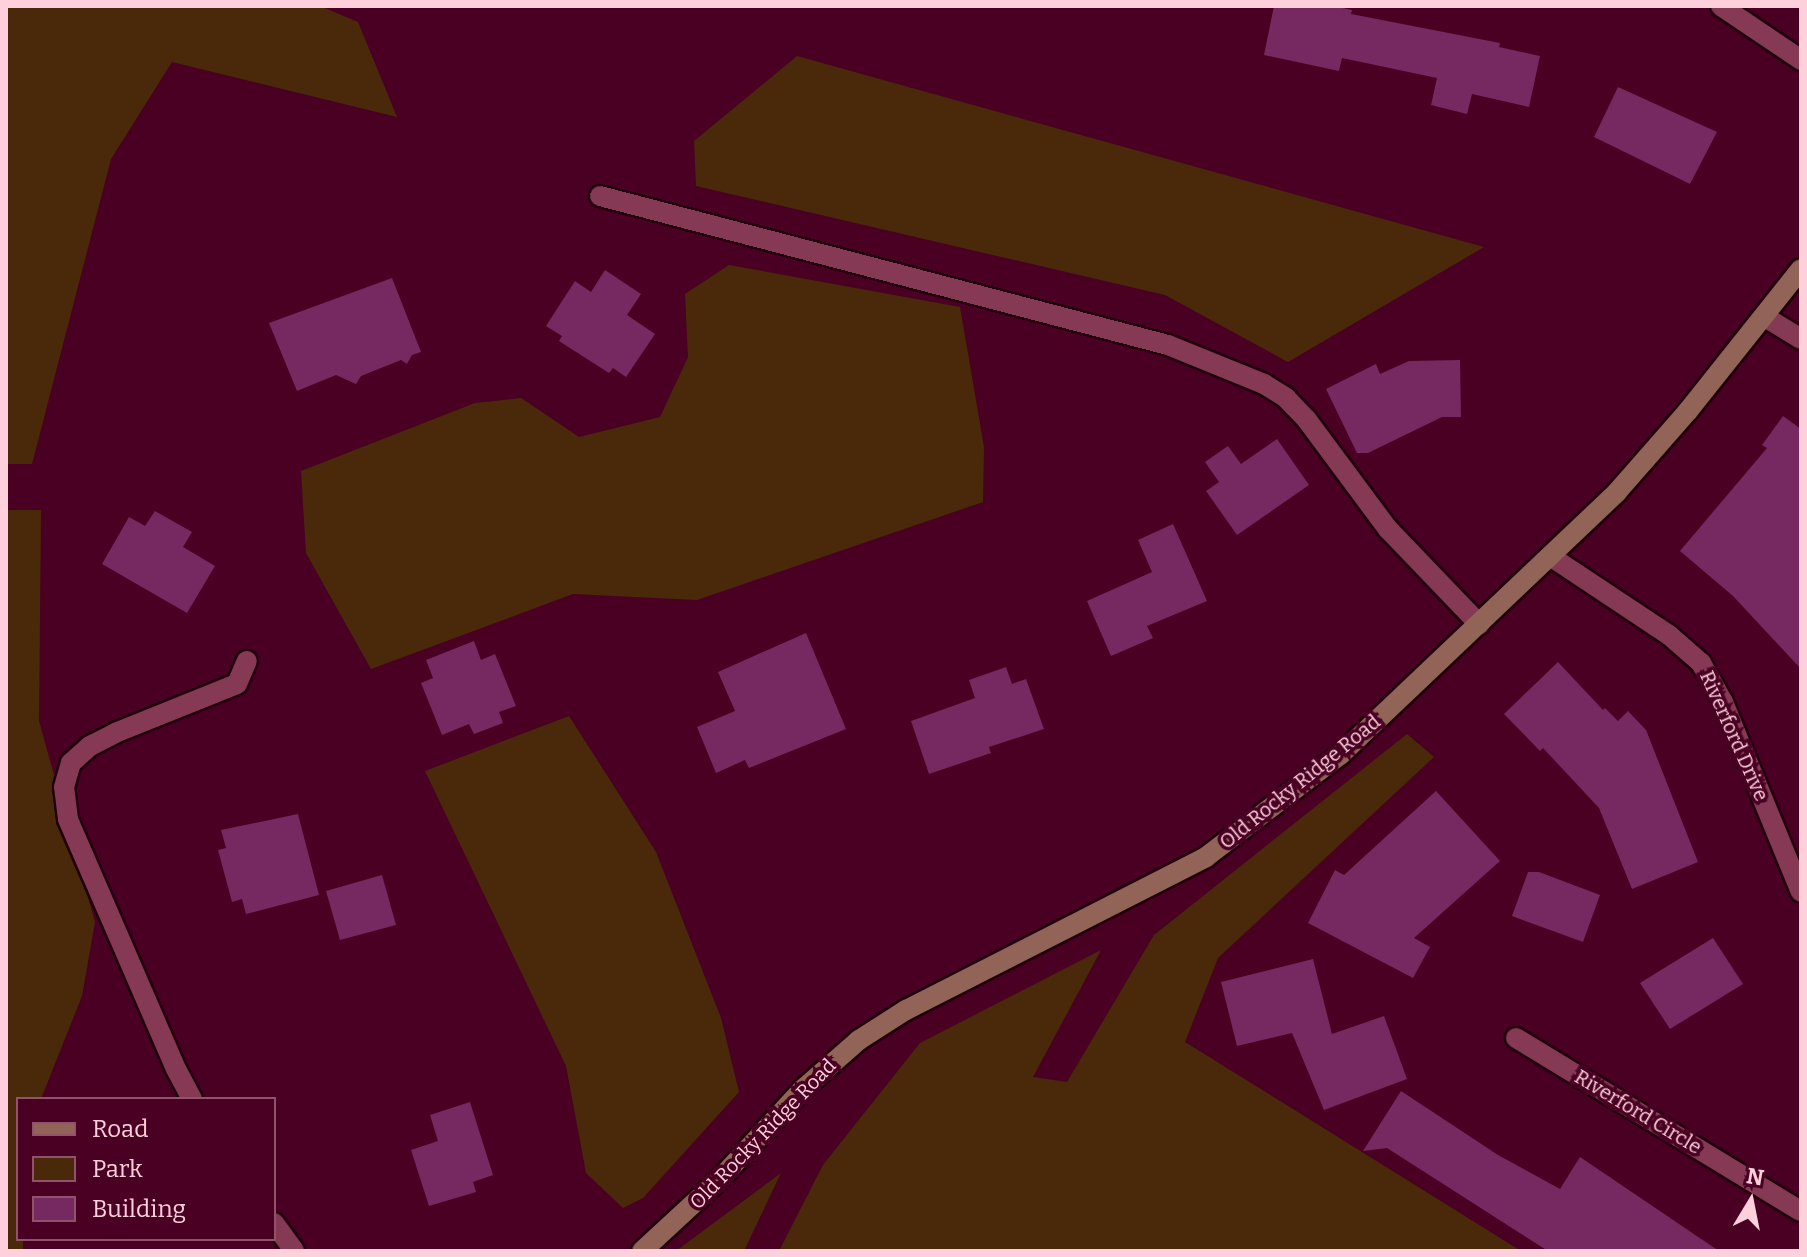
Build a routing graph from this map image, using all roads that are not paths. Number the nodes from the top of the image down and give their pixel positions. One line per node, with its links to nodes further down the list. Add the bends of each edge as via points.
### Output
1 (1721, 6): 2 (street)
2 (1801, 60)
3 (600, 196): 8 (street, via 1168,345 1264,384 1307,420 1388,529)
4 (1801, 269): 5 (street, Old Rocky Ridge Road)
5 (1765, 317): 6 (street); 7 (street, Old Rocky Ridge Road, via 1617,492)
6 (1801, 339)
7 (1550, 556): 8 (street, Old Rocky Ridge Road); 10 (street, Riverford Drive, via 1669,635 1701,663 1723,702)
8 (1479, 624): 16 (street, Old Rocky Ridge Road, via 1340,755 1206,857 906,1010 859,1040)
9 (247, 661): 12 (street, via 237,684 90,746 71,763 64,787 68,819)
10 (1801, 892)
11 (1516, 1038): 13 (street, Riverford Circle)
12 (191, 1097)
13 (1801, 1211)
14 (276, 1226): 15 (street)
15 (294, 1251)
16 (642, 1251)

